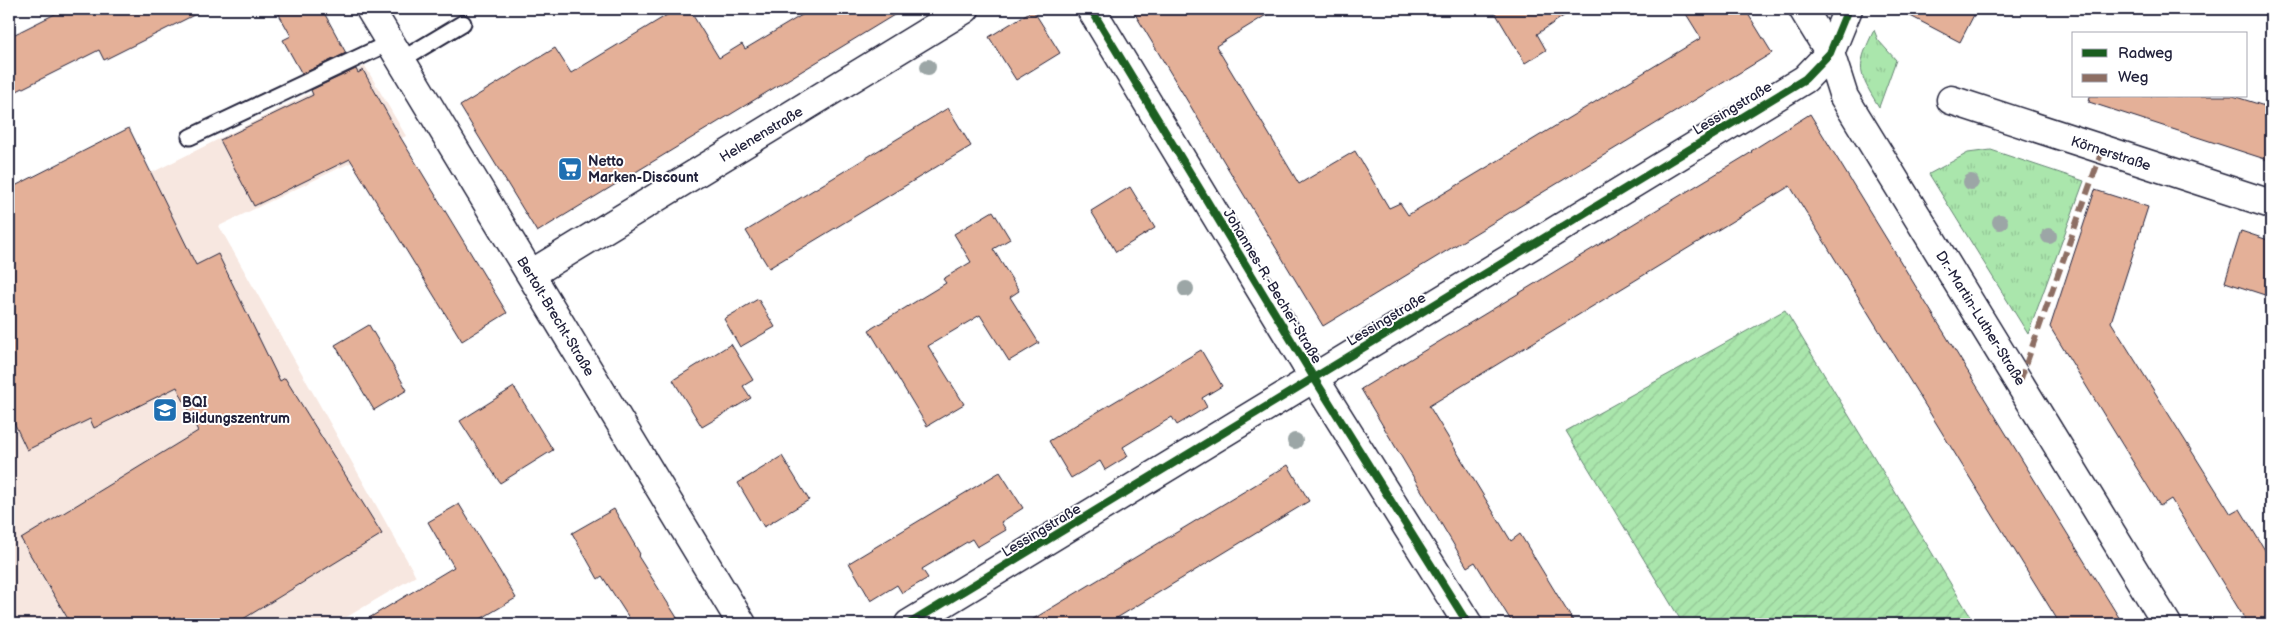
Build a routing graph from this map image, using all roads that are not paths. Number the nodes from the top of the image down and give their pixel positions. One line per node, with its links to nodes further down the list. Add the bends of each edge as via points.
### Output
1 (370, 9): 7 (street, Bertolt-Brecht-Straße)
2 (965, 9): 12 (street, Helenenstraße)
3 (1091, 9): 13 (street, Johannes-R.-Becher-Straße)
4 (1803, 9): 8 (street, Dr.-Martin-Luther-Straße)
5 (1848, 9): 8 (street, Lessingstraße)
6 (463, 24): 7 (lane)
7 (396, 51): 10 (lane); 12 (street, Bertolt-Brecht-Straße)
8 (1830, 53): 13 (street, Lessingstraße, via 1805,79); 17 (street, Dr.-Martin-Luther-Straße, via 1844,97)
9 (1950, 100): 11 (street, Körnerstraße)
10 (190, 137)
11 (2271, 204)
12 (531, 274): 14 (street, Bertolt-Brecht-Straße)
13 (1314, 378): 15 (street, Lessingstraße); 16 (street, Johannes-R.-Becher-Straße)
14 (742, 624)
15 (909, 624)
16 (1468, 624)
17 (2167, 624)

